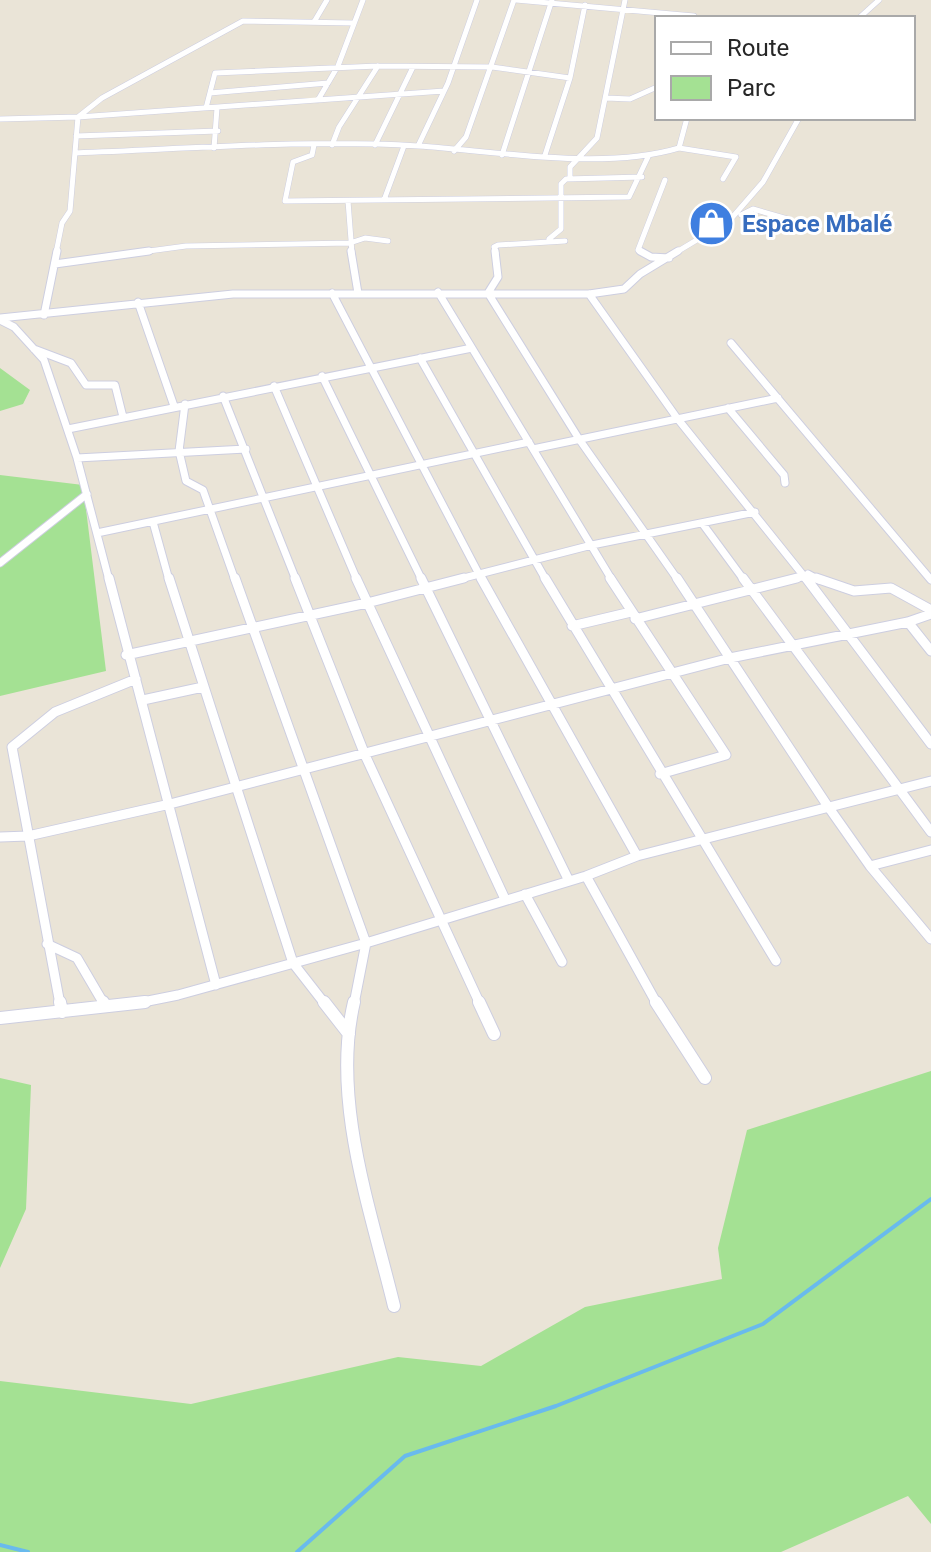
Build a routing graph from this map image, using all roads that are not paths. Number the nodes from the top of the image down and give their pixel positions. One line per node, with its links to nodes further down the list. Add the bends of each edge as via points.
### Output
1 (327, 0): 12 (street)
2 (363, 0): 13 (street)
3 (477, 0): 18 (street)
4 (515, 0): 7 (street); 17 (street)
5 (625, 0): 9 (street)
6 (879, 0): 11 (street)
7 (552, 1): 8 (street); 19 (street)
8 (585, 5): 9 (street); 20 (street)
9 (624, 11): 10 (street); 27 (street)
10 (694, 16)
11 (861, 16)
12 (314, 22): 13 (street); 32 (street, via 243,21 102,98)
13 (353, 23): 14 (street)
14 (338, 66): 15 (street); 21 (street); 24 (street, via 215,73)
15 (378, 66): 16 (street); 26 (street)
16 (413, 67): 18 (street); 25 (street)
17 (492, 67): 18 (street); 19 (street); 45 (street, via 466,137)
18 (452, 69): 23 (street)
19 (532, 71): 20 (street); 47 (street)
20 (570, 78): 48 (street)
21 (328, 83): 24 (street); 28 (street)
22 (655, 88): 27 (street, via 630,99)
23 (444, 91): 25 (street); 42 (street)
24 (210, 93): 29 (street)
25 (403, 93): 26 (street); 40 (street)
26 (359, 96): 28 (street); 39 (street)
27 (606, 98): 49 (street, via 597,138)
28 (318, 100): 30 (street)
29 (206, 108): 30 (street); 32 (street)
30 (217, 108): 36 (street)
31 (0, 112): 33 (street)
32 (78, 117): 33 (street); 37 (street)
33 (2, 119)
34 (686, 120): 44 (street)
35 (798, 120): 58 (street, via 763,182)
36 (218, 131): 37 (street); 43 (street)
37 (76, 136): 46 (street)
38 (314, 145): 39 (street); 43 (street); 56 (street, via 312,155 293,162 285,201)
39 (332, 145): 40 (street)
40 (375, 145): 41 (street)
41 (404, 146): 42 (street); 55 (street)
42 (418, 146): 45 (street)
43 (214, 148): 46 (street)
44 (679, 148): 50 (street); 53 (street, via 736,157)
45 (454, 151): 47 (street)
46 (76, 153): 65 (street, via 70,211 62,223)
47 (502, 155): 48 (street)
48 (545, 155): 49 (street)
49 (583, 155): 50 (street); 51 (street, via 569,169)
50 (648, 157): 52 (street)
51 (570, 177): 52 (street); 57 (street, via 561,184)
52 (642, 177): 57 (street, via 629,197)
53 (723, 179)
54 (665, 180): 64 (street, via 638,250 651,257)
55 (384, 200): 56 (street); 57 (street)
56 (348, 201): 63 (street)
57 (560, 201): 61 (street, via 559,232)
58 (730, 220): 59 (street, via 751,209); 64 (street)
59 (791, 220)
60 (388, 241): 63 (street, via 365,238)
61 (534, 241): 62 (street); 69 (street, via 494,247 501,266)
62 (565, 241)
63 (350, 243): 65 (street, via 186,246); 68 (street)
64 (672, 257): 70 (street, via 624,289)
65 (55, 264): 72 (street)
66 (438, 292): 68 (street); 69 (street); 75 (street)
67 (332, 293): 68 (street); 71 (street, via 211,294); 78 (street)
68 (358, 293)
69 (488, 293): 70 (street); 89 (street)
70 (589, 294): 87 (street)
71 (138, 302): 72 (street); 84 (street)
72 (44, 315): 73 (street)
73 (0, 319): 76 (street)
74 (731, 343): 82 (street)
75 (472, 348): 77 (street); 90 (street)
76 (34, 349): 86 (street, via 71,363 86,385 115,385); 88 (street, via 44,360)
77 (420, 358): 78 (street); 93 (street)
78 (368, 367): 79 (street); 95 (street)
79 (322, 376): 80 (street); 96 (street)
80 (274, 386): 81 (street); 98 (street)
81 (223, 396): 83 (street); 91 (street)
82 (778, 398): 85 (street); 113 (street)
83 (185, 404): 84 (street); 92 (street)
84 (174, 406): 86 (street)
85 (728, 408): 87 (street); 97 (street, via 784,475)
86 (123, 417): 88 (street)
87 (677, 418): 89 (street); 102 (street)
88 (68, 429): 94 (street)
89 (579, 439): 90 (street); 106 (street)
90 (531, 445): 93 (street); 107 (street)
91 (246, 449): 92 (street); 100 (street)
92 (179, 451): 94 (street); 101 (street, via 186,481 201,487)
93 (474, 453): 95 (street); 108 (street)
94 (77, 458): 99 (street)
95 (423, 463): 96 (street); 111 (street)
96 (368, 474): 98 (street); 114 (street)
97 (785, 483)
98 (316, 485): 100 (street); 117 (street)
99 (87, 494): 105 (street); 109 (street)
100 (264, 497): 101 (street); 119 (street)
101 (209, 509): 103 (street); 123 (street)
102 (755, 512): 104 (street); 110 (street)
103 (153, 522): 105 (street); 125 (street)
104 (702, 523): 106 (street); 115 (street)
105 (97, 533): 128 (street)
106 (648, 534): 107 (street); 116 (street)
107 (592, 545): 108 (street); 120 (street)
108 (533, 559): 111 (street); 122 (street)
109 (0, 563)
110 (796, 565): 112 (street); 118 (street, via 831,586 854,591 891,588)
111 (478, 572): 114 (street); 135 (street)
112 (805, 576): 115 (street); 124 (street)
113 (931, 580)
114 (426, 587): 117 (street); 136 (street)
115 (752, 589): 116 (street); 126 (street)
116 (694, 602): 120 (street); 129 (street)
117 (367, 603): 119 (street); 137 (street)
118 (931, 612): 121 (street)
119 (310, 615): 123 (street); 139 (street)
120 (633, 615): 122 (street); 130 (street)
121 (908, 622): 124 (street); 127 (street)
122 (572, 626): 133 (street)
123 (250, 627): 125 (street); 140 (street)
124 (849, 634): 126 (street); 138 (street)
125 (187, 643): 128 (street); 132 (street)
126 (790, 646): 129 (street); 144 (street)
127 (931, 651)
128 (126, 655): 131 (street)
129 (730, 658): 130 (street); 146 (street)
130 (670, 674): 133 (street); 141 (street, via 726,755)
131 (136, 679): 134 (street); 148 (street, via 55,712 12,745)
132 (203, 687): 134 (street); 143 (street)
133 (611, 689): 135 (street); 141 (street)
134 (143, 700): 145 (street)
135 (550, 705): 136 (street); 152 (street)
136 (490, 723): 137 (street); 155 (street)
137 (431, 736): 139 (street); 157 (street)
138 (931, 744)
139 (365, 755): 140 (street); 158 (street)
140 (303, 769): 143 (street); 160 (street)
141 (660, 774): 150 (street)
142 (931, 781): 144 (street)
143 (239, 787): 145 (street); 164 (street)
144 (898, 789): 146 (street); 147 (street)
145 (170, 804): 148 (street); 165 (street)
146 (827, 805): 150 (street); 153 (street)
147 (931, 832)
148 (28, 836): 149 (street); 161 (street)
149 (0, 837)
150 (702, 842): 152 (street); 162 (street)
151 (931, 850): 153 (street)
152 (637, 856): 154 (street)
153 (870, 866): 159 (street)
154 (586, 876): 155 (street); 171 (street, via 662,1013)
155 (569, 881): 156 (street)
156 (525, 894): 157 (street); 163 (street)
157 (505, 899): 158 (street)
158 (440, 920): 160 (street); 170 (street)
159 (931, 939)
160 (366, 943): 164 (street); 169 (street)
161 (47, 944): 166 (street, via 80,960); 167 (street)
162 (776, 961)
163 (562, 962)
164 (293, 963): 165 (street); 169 (street)
165 (216, 985): 166 (street)
166 (105, 1006): 167 (street)
167 (62, 1012): 168 (street)
168 (0, 1018)
169 (349, 1034): 172 (street, via 351,1104)
170 (494, 1034)
171 (705, 1078)
172 (394, 1306)

